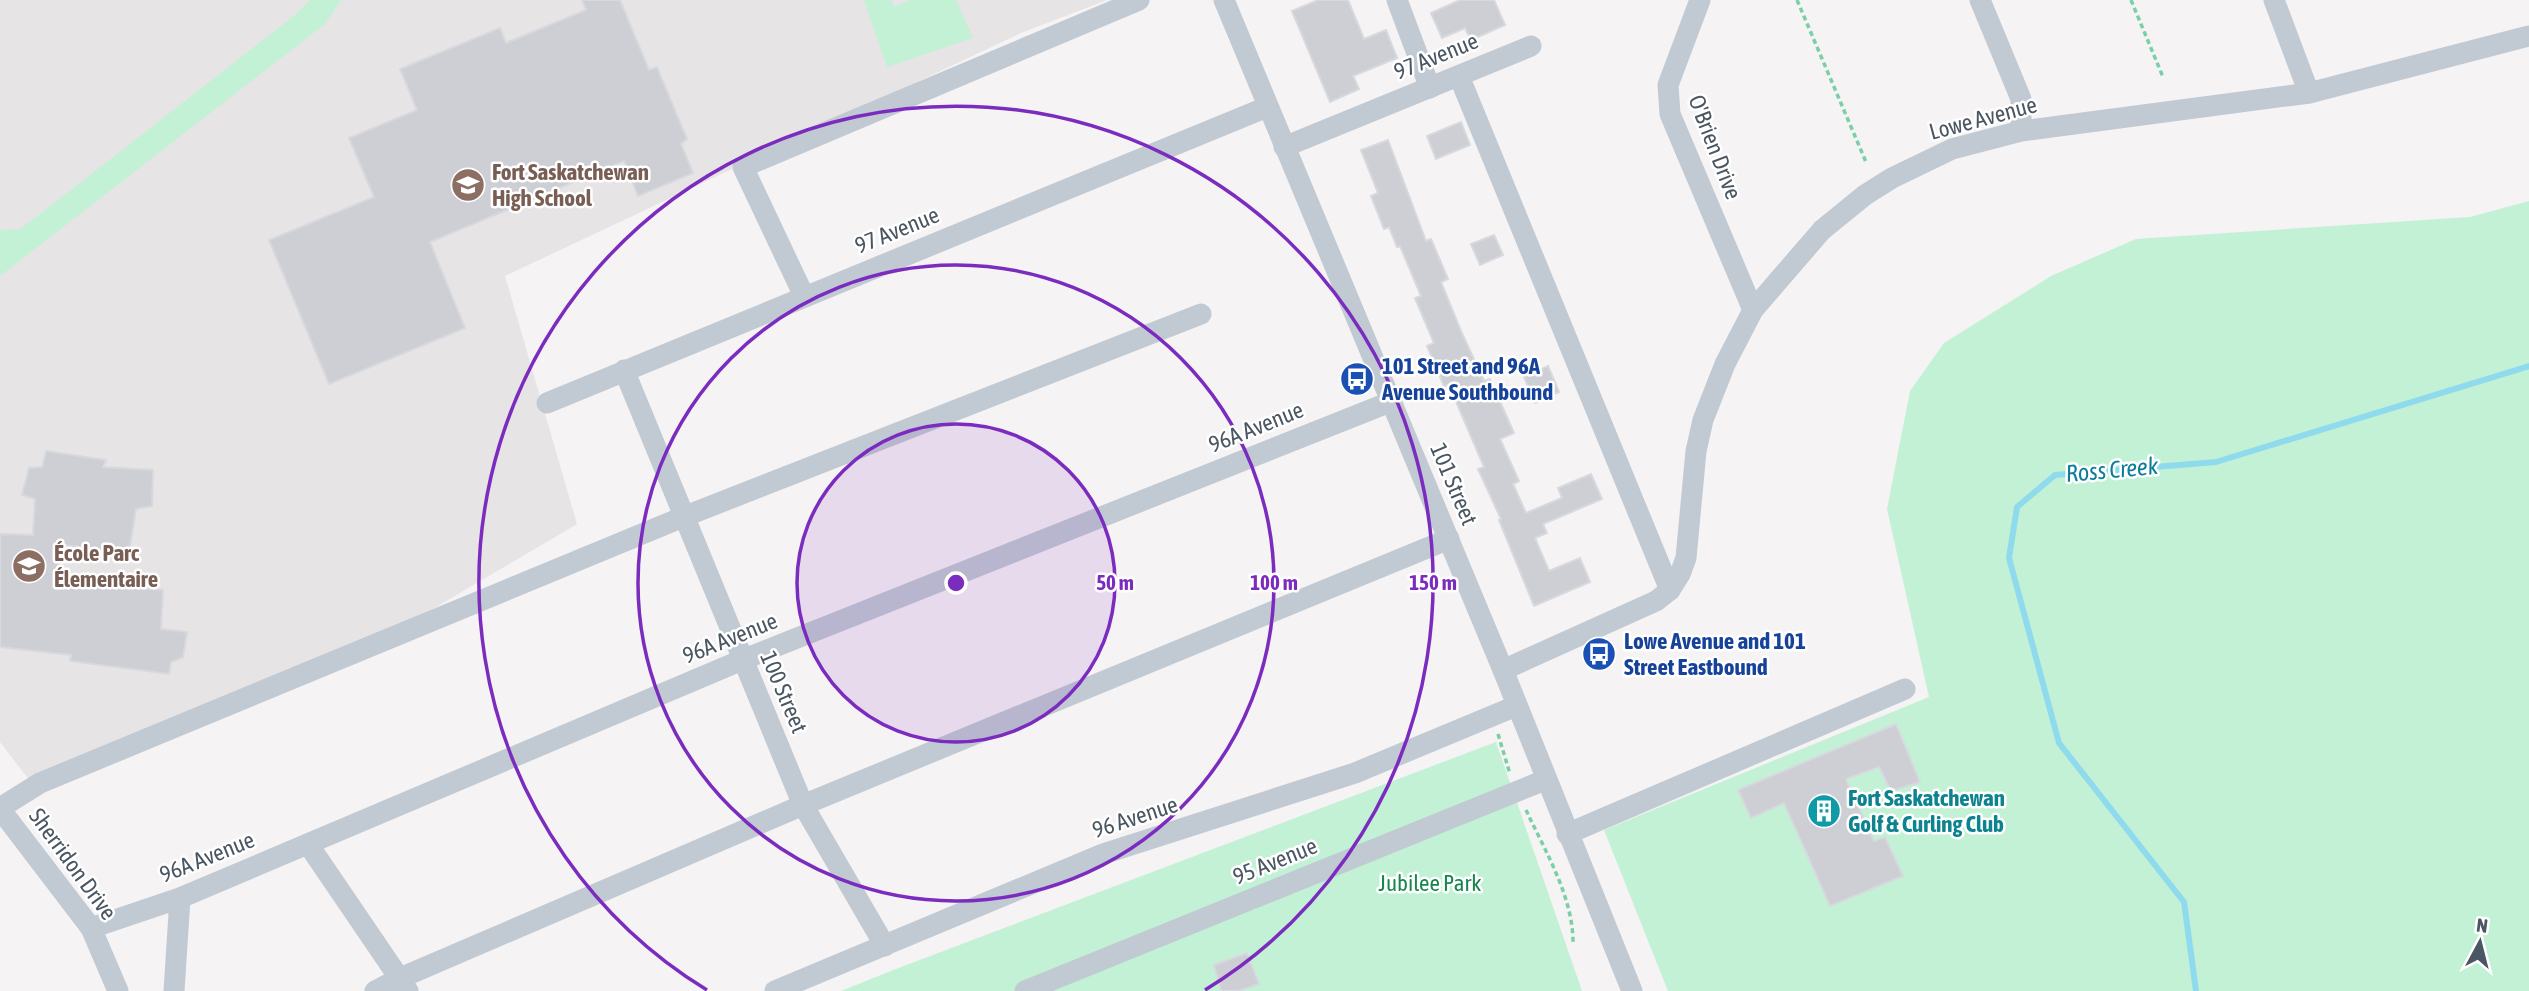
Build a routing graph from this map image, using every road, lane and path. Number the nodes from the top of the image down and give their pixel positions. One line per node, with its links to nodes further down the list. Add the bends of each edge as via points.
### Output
1 (1139, 0): 19 (street, via 743,167)
2 (1224, 0): 15 (street, 101 Street)
3 (1397, 0): 13 (street)
4 (1700, 0): 20 (street, O'Brien Drive, via 1668,85 1670,114)
5 (1797, 0): 18 (path)
6 (1980, 0): 16 (street, via 2021,99)
7 (2131, 0): 12 (path)
8 (2274, 0): 14 (street)
9 (2529, 36): 14 (street, Lowe Avenue)
10 (1531, 46): 11 (street, 97 Avenue)
11 (1459, 76): 13 (street, 97 Avenue); 27 (street)
12 (2164, 77)
13 (1430, 88): 17 (street, 97 Avenue)
14 (2309, 93): 16 (street, Lowe Avenue)
15 (1267, 107): 17 (street, 101 Street); 19 (street, 97 Avenue)
16 (2021, 131): 20 (street, Lowe Avenue, via 1952,149 1865,195 1822,230)
17 (1284, 146): 23 (street, 101 Street)
18 (1866, 162)
19 (804, 296): 22 (street, 97 Avenue)
20 (1754, 310): 27 (street, Lowe Avenue, via 1725,364 1703,420 1686,558)
21 (1201, 314): 25 (street)
22 (624, 370): 24 (street, 97 Avenue); 25 (street, 100 Street)
23 (1390, 402): 26 (street, 101 Street); 28 (street, 96A Avenue)
24 (547, 403)
25 (683, 517): 28 (street, 100 Street); 36 (street, via 40,783)
26 (1449, 539): 29 (street, 101 Street); 35 (street)
27 (1670, 590): 29 (street, via 1639,611)
28 (742, 660): 35 (street, 100 Street); 38 (street, 96A Avenue)
29 (1503, 670): 31 (street, 101 Street)
30 (1905, 689): 37 (street)
31 (1516, 706): 32 (street, 96 Avenue); 33 (street, 101 Street)
32 (1492, 716): 34 (path); 42 (street, 96 Avenue, via 1355,773 1103,854)
33 (1545, 780): 34 (street, 95 Avenue); 37 (street, 101 Street)
34 (1517, 792): 41 (path, via 1562,893); 48 (street, 95 Avenue)
35 (803, 805): 42 (street, 100 Street); 43 (street)
36 (0, 809): 40 (street, Sherridon Drive)
37 (1567, 834): 49 (street, 101 Street)
38 (308, 844): 39 (street, 96A Avenue); 43 (street)
39 (180, 898): 40 (street, 96A Avenue); 45 (street)
40 (91, 928): 44 (street, Sherridon Drive)
41 (1573, 945)
42 (885, 946): 47 (street, 96 Avenue)
43 (403, 985): 46 (street)
44 (118, 991)
45 (174, 991)
46 (375, 991)
47 (775, 991)
48 (1025, 991)
49 (1632, 991)

